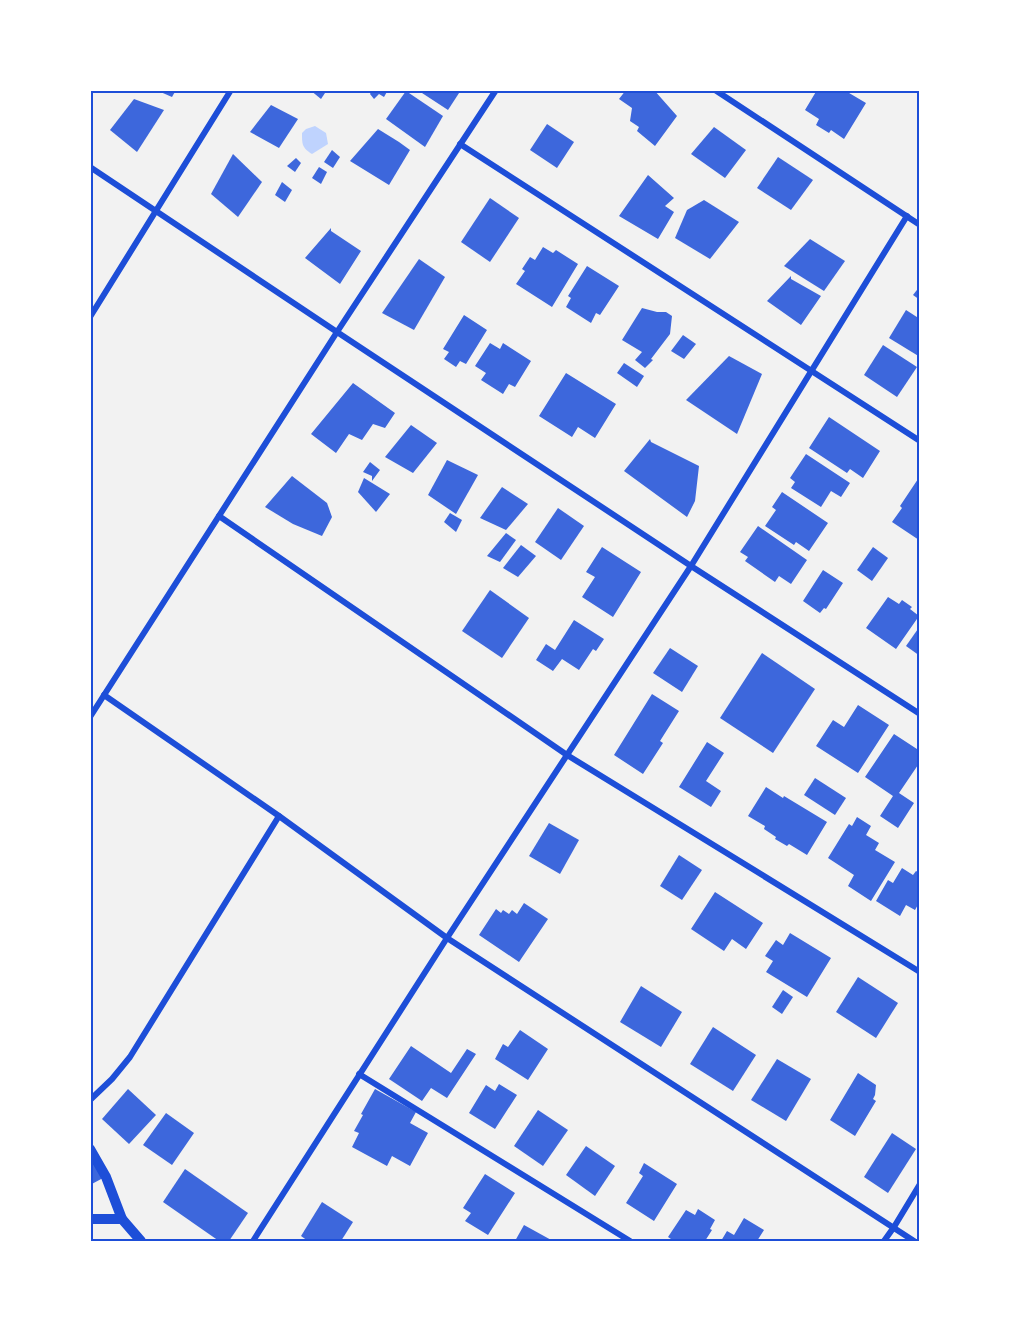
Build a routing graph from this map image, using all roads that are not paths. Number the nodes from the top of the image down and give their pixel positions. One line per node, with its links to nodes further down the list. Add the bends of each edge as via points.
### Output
1 (231, 90): 6 (street)
2 (496, 90): 4 (street)
3 (715, 90): 7 (street)
4 (460, 144): 10 (street); 11 (street)
5 (90, 167): 6 (street)
6 (156, 210): 9 (street); 10 (street)
7 (907, 216): 8 (street); 11 (street)
8 (920, 225)
9 (90, 317)
10 (337, 332): 13 (street); 14 (street)
11 (812, 370): 12 (street); 14 (street)
12 (920, 441)
13 (219, 516): 15 (street); 18 (street)
14 (691, 566): 16 (street); 18 (street)
15 (104, 695): 17 (street); 19 (street)
16 (920, 714)
17 (90, 717)
18 (567, 755): 20 (street); 21 (street)
19 (279, 816): 20 (street); 23 (street, via 130,1057)
20 (447, 938): 22 (street); 28 (street)
21 (920, 972)
22 (359, 1074): 30 (street); 31 (street)
23 (90, 1100)
24 (90, 1149): 27 (street)
25 (920, 1184): 28 (street)
26 (90, 1219): 27 (street)
27 (122, 1219): 29 (street)
28 (894, 1227): 32 (street); 33 (street)
29 (141, 1241)
30 (253, 1241)
31 (630, 1241)
32 (884, 1241)
33 (914, 1241)

